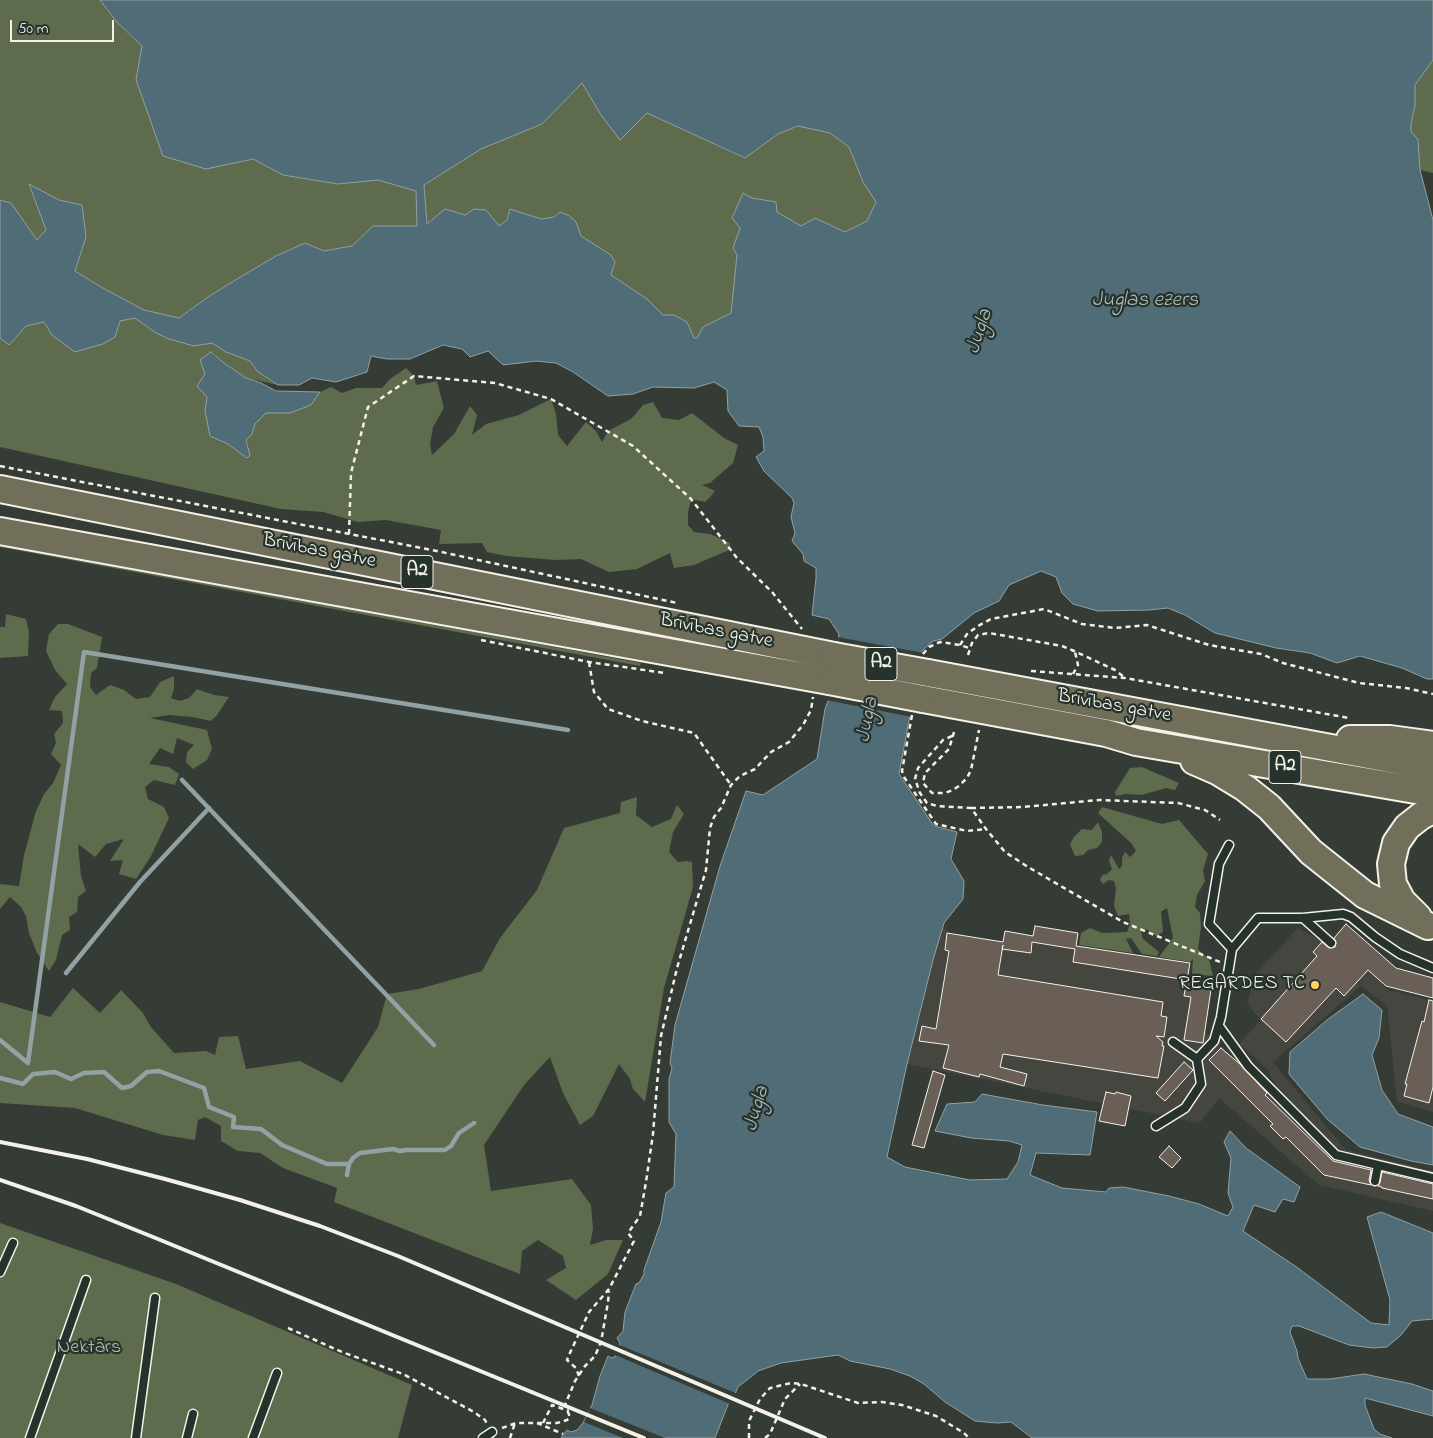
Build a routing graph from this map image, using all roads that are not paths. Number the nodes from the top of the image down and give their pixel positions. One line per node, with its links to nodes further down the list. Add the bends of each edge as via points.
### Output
1 (0, 489): 3 (highway, Brīvības gatve / A2, bridge, via 834,656 925,664)
2 (0, 531): 4 (highway, Brīvības gatve / A2, bridge, via 917,706 1106,733)
3 (1297, 740): 5 (highway, via 1390,738); 6 (highway, Brīvības gatve / A2)
4 (1136, 742): 7 (highway, Brīvības gatve / A2); 8 (highway, via 1199,763 1245,788 1342,878 1365,895 1428,926 1402,901 1393,884 1391,864 1396,843 1407,827)
5 (1433, 745)
6 (1433, 767)
7 (1433, 793)
8 (1433, 810)
9 (1229, 845): 12 (lane, via 1220,864 1209,924)
10 (1303, 918): 11 (lane); 12 (lane, via 1258,918); 13 (lane, via 1343,914 1351,917 1400,954)
11 (1331, 943)
12 (1232, 949): 14 (lane)
13 (1433, 968)
14 (1219, 1026): 16 (lane, via 1214,1040); 18 (lane, via 1248,1066 1336,1155)
15 (1173, 1042): 16 (lane)
16 (1198, 1059): 17 (lane, via 1201,1084 1185,1108)
17 (1156, 1126)
18 (1378, 1165): 19 (lane); 20 (lane)
19 (1433, 1178)
20 (1375, 1181)
21 (13, 1243): 22 (lane)
22 (0, 1272)
23 (86, 1280): 28 (lane)
24 (155, 1298): 29 (lane)
25 (278, 1373): 31 (lane)
26 (193, 1414): 30 (lane)
27 (492, 1432): 32 (lane)
28 (30, 1438)
29 (136, 1438)
30 (187, 1438)
31 (253, 1438)
32 (483, 1438)

